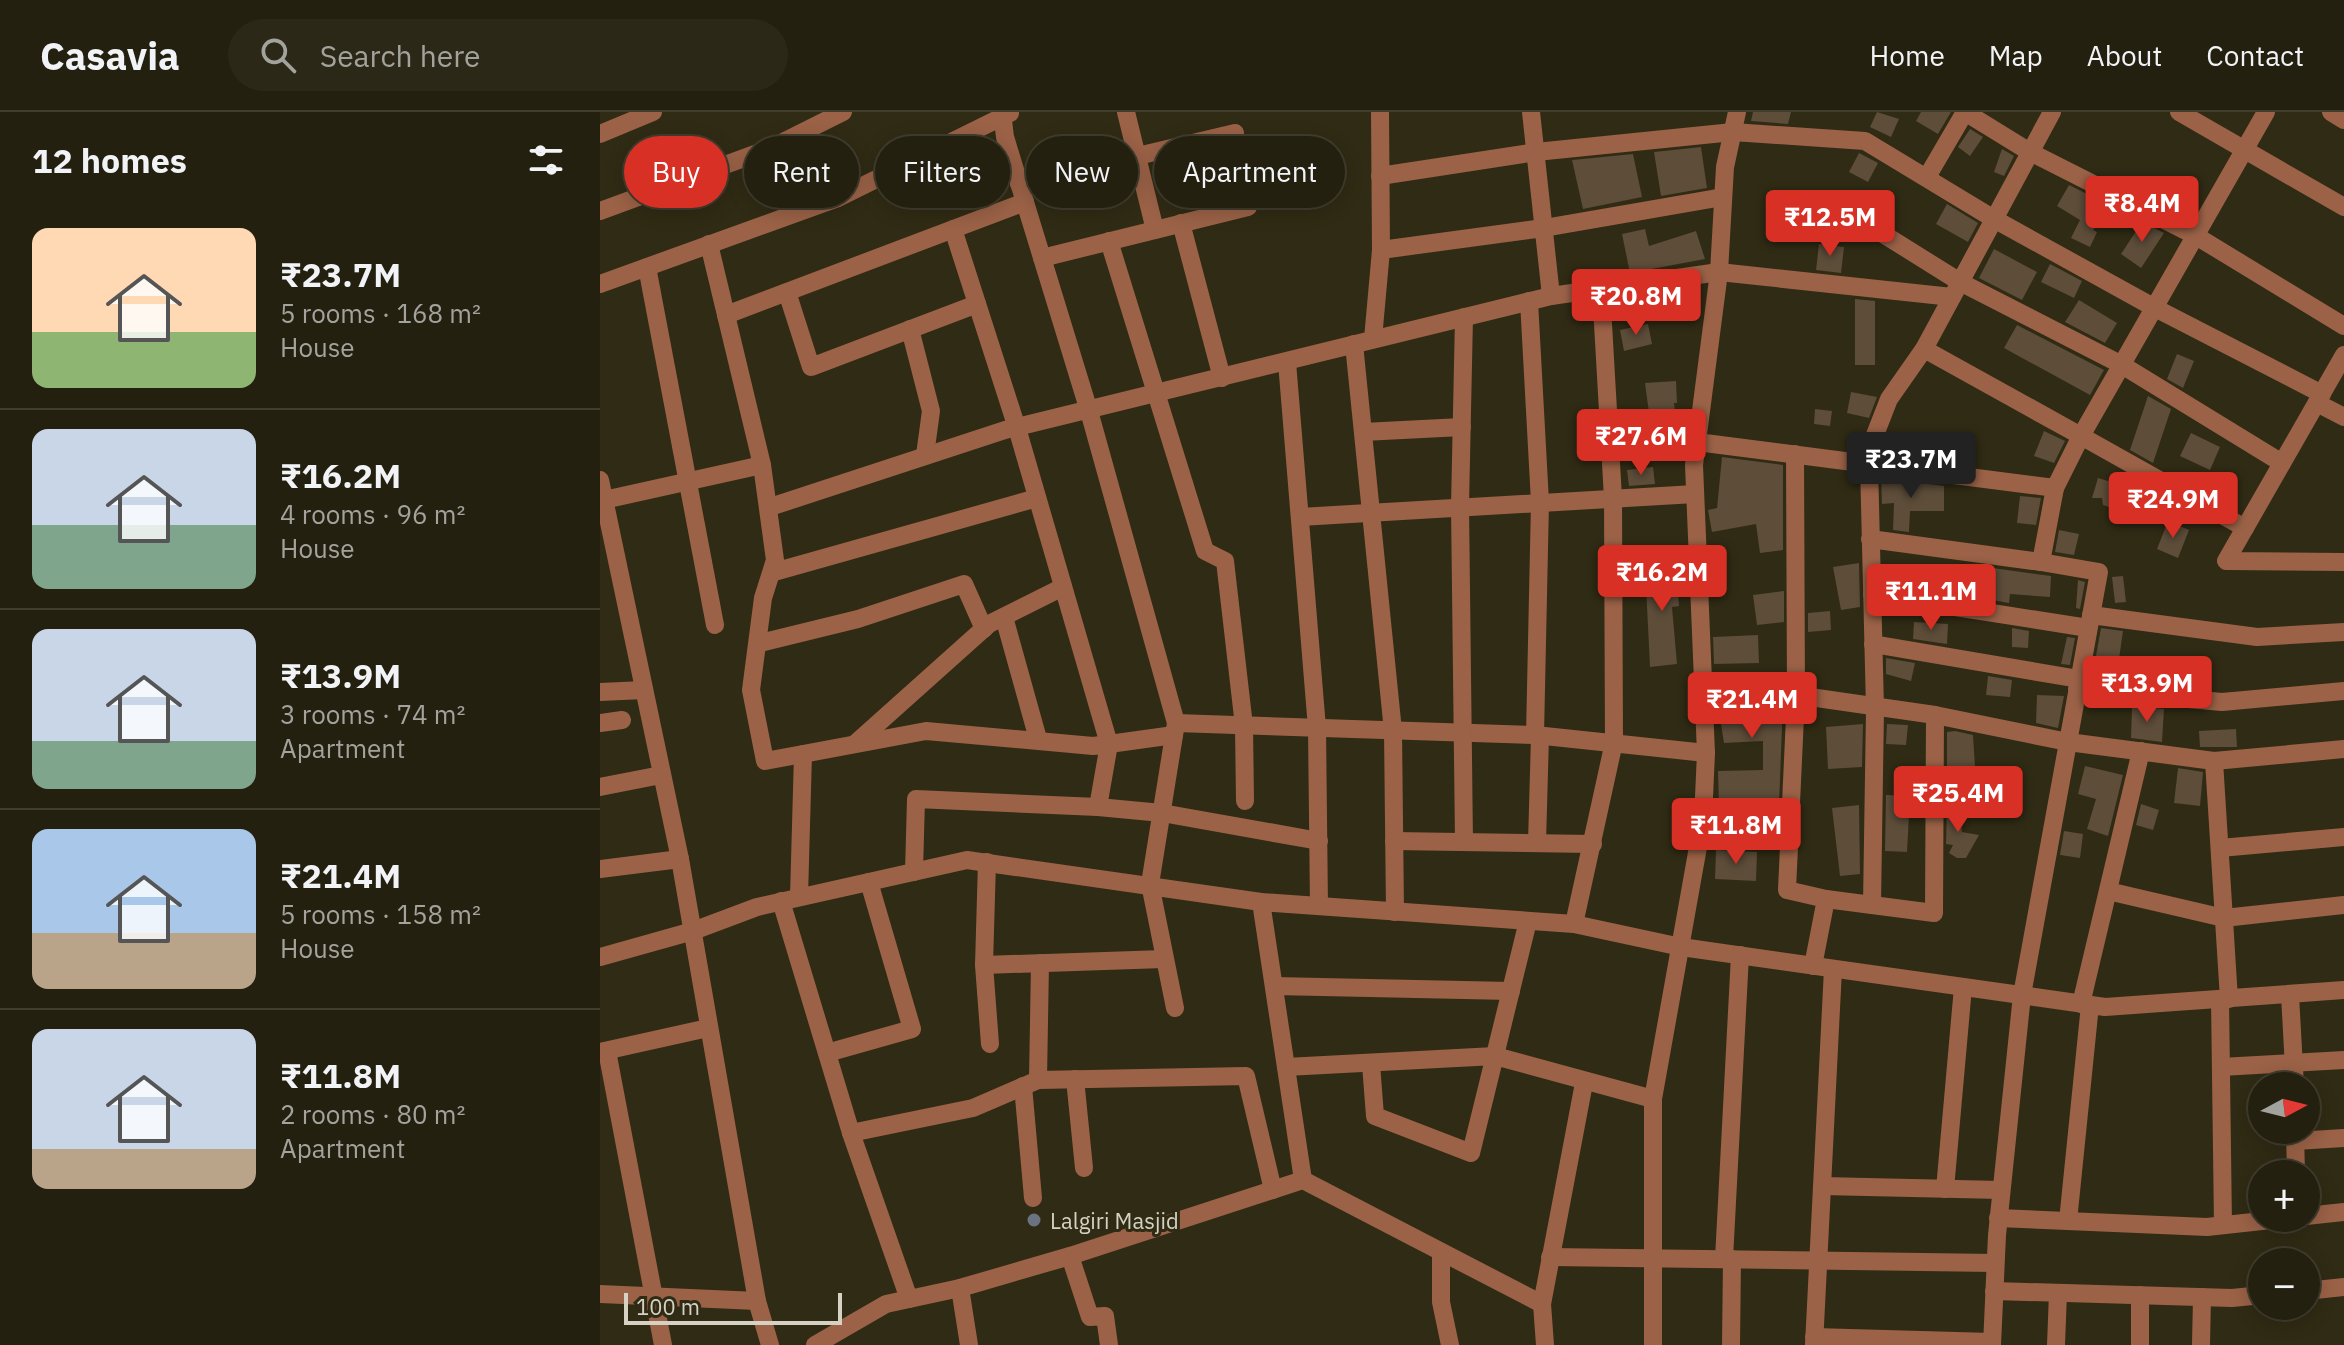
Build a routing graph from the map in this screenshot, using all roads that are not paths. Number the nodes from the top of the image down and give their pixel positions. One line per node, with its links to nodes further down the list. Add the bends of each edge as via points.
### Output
1 (653, 112): 14 (street)
2 (843, 112): 13 (street)
3 (1126, 112): 19 (street)
4 (1380, 112): 25 (street)
5 (1531, 112): 21 (street)
6 (1737, 112): 16 (street)
7 (1965, 112): 22 (street); 26 (street)
8 (2052, 112): 22 (street)
9 (2179, 112): 20 (street)
10 (2266, 112): 20 (street)
11 (2331, 112): 15 (street)
12 (1006, 113): 28 (street, via 1005,137); 41 (street, via 838,198)
13 (815, 118): 33 (street, via 771,148)
14 (619, 119): 18 (street)
15 (2344, 120)
16 (1733, 132): 21 (street); 26 (street, via 1865,141); 29 (street)
17 (1235, 133): 23 (street)
18 (600, 134)
19 (1132, 136)
20 (2245, 150): 30 (street); 39 (street)
21 (1536, 152): 25 (street); 36 (street)
22 (2030, 152): 34 (street); 39 (street)
23 (1138, 157)
24 (1138, 161): 38 (street)
25 (1380, 176): 42 (street)
26 (1927, 177): 34 (street)
27 (1026, 192): 28 (street)
28 (1022, 193): 37 (street); 43 (street)
29 (1723, 197): 36 (street); 45 (street)
30 (2344, 207)
31 (1244, 208): 35 (street)
32 (1843, 209): 48 (street)
33 (600, 211)
34 (1994, 219): 48 (street); 53 (street)
35 (1181, 223): 38 (street); 64 (street)
36 (1544, 228): 42 (street); 50 (street)
37 (953, 229): 49 (street); 52 (street)
38 (1155, 230): 40 (street)
39 (2196, 236): 53 (street); 56 (street)
40 (1109, 241): 43 (street); 65 (street)
41 (709, 244): 44 (street); 54 (street)
42 (1381, 250): 58 (street)
43 (1042, 258): 67 (street)
44 (647, 267): 46 (street); 80 (street)
45 (1719, 272): 47 (street); 48 (street); 73 (street)
46 (600, 284)
47 (1601, 289): 50 (street); 84 (street)
48 (1956, 289): 60 (street); 63 (street)
49 (787, 292): 54 (street); 57 (street, via 811,367)
50 (1551, 296): 51 (street)
51 (1529, 301): 55 (street); 86 (street)
52 (977, 304): 57 (street); 70 (street)
53 (2155, 308): 63 (street); 66 (street)
54 (726, 315): 78 (street)
55 (1464, 317): 58 (street); 69 (street)
56 (2344, 326)
57 (910, 329): 75 (street, via 931,411)
58 (1373, 339): 59 (street)
59 (1354, 344): 62 (street); 71 (street)
60 (1924, 349): 72 (street); 76 (street, via 1889,399)
61 (2344, 355): 66 (street)
62 (1287, 362): 64 (street); 90 (street)
63 (2122, 365): 72 (street); 77 (street)
64 (1222, 378): 65 (street)
65 (1157, 395): 67 (street); 114 (street, via 1205,551 1225,561)
66 (2319, 398): 68 (street); 77 (street)
67 (1089, 411): 70 (street); 116 (street)
68 (2344, 417)
69 (1462, 427): 71 (street); 87 (street)
70 (1017, 428): 75 (street); 83 (street)
71 (1363, 432): 89 (street)
72 (2081, 436): 81 (street); 91 (street)
73 (1697, 442): 74 (street); 82 (street)
74 (1795, 454): 76 (street); 109 (street)
75 (925, 455): 88 (street)
76 (1866, 463): 81 (street); 92 (street)
77 (2282, 463): 91 (street)
78 (762, 465): 80 (street); 88 (street)
79 (600, 480): 85 (street)
80 (689, 481): 85 (street); 100 (street)
81 (2055, 488): 93 (street)
82 (1695, 494): 84 (street); 127 (street)
83 (1037, 498): 95 (street); 96 (street)
84 (1613, 498): 86 (street); 121 (street)
85 (604, 500): 106 (street)
86 (1540, 502): 87 (street); 119 (street)
87 (1460, 506): 89 (street); 118 (street)
88 (770, 507): 95 (street)
89 (1371, 511): 90 (street); 117 (street)
90 (1300, 517): 115 (street)
91 (2245, 528): 94 (street, via 2226,561)
92 (1870, 539): 93 (street); 97 (street)
93 (2041, 562): 99 (street, via 2099,572)
94 (2344, 562)
95 (774, 572): 103 (street, via 763,598)
96 (1063, 587): 98 (street); 124 (street)
97 (1872, 594): 99 (street); 104 (street)
98 (1004, 617): 101 (street); 120 (street)
99 (2090, 622): 102 (street, via 2257,637); 105 (street)
100 (715, 625)
101 (984, 629): 103 (street, via 964,584 858,619); 123 (street)
102 (2344, 632)
103 (760, 643): 128 (street, via 751,690 765,761)
104 (1873, 644): 105 (street); 110 (street)
105 (2078, 684): 107 (street, via 2222,702); 122 (street)
106 (644, 690): 108 (street); 130 (street)
107 (2344, 691)
108 (600, 692)
109 (1796, 695): 110 (street); 150 (street, via 1787,890)
110 (1875, 709): 111 (street); 152 (street)
111 (1935, 715): 122 (street); 152 (street, via 1934,913)
112 (622, 720): 113 (street)
113 (600, 723)
114 (1244, 726): 115 (street); 116 (street); 132 (street)
115 (1317, 728): 117 (street); 136 (street)
116 (1175, 729): 124 (street); 134 (street)
117 (1393, 731): 118 (street); 137 (street)
118 (1463, 733): 119 (street); 138 (street)
119 (1538, 736): 121 (street); 139 (street)
120 (1038, 739): 123 (street, via 926,731); 124 (street)
121 (1614, 742): 127 (street); 140 (street)
122 (2068, 742): 126 (street); 172 (street)
123 (854, 744): 128 (street)
124 (1109, 744): 133 (street)
125 (2344, 749): 129 (street)
126 (2141, 751): 129 (street); 148 (street)
127 (1706, 753): 160 (street, via 1703,819)
128 (803, 754): 149 (street)
129 (2214, 761): 141 (street)
130 (661, 775): 131 (street); 142 (street)
131 (600, 787)
132 (1245, 801)
133 (1098, 807): 134 (street); 145 (street, via 916,799)
134 (1162, 813): 136 (street); 147 (street)
135 (2344, 837): 141 (street)
136 (1319, 841): 154 (street)
137 (1394, 841): 138 (street); 155 (street)
138 (1464, 842): 139 (street)
139 (1537, 843): 140 (street)
140 (1593, 844): 158 (street)
141 (2220, 848): 156 (street)
142 (680, 859): 144 (street); 159 (street)
143 (987, 862): 145 (street, via 967,860); 147 (street); 165 (street)
144 (600, 869)
145 (914, 872): 146 (street)
146 (869, 882): 149 (street); 180 (street, via 912,1029)
147 (1150, 884): 151 (street); 163 (street)
148 (2108, 891): 156 (street); 175 (street)
149 (790, 899): 159 (street); 180 (street)
150 (1826, 899): 152 (street); 166 (street)
151 (1261, 902): 154 (street); 168 (street)
152 (1872, 905)
153 (2344, 905): 156 (street)
154 (1319, 906): 155 (street)
155 (1395, 912): 157 (street)
156 (2224, 918): 174 (street)
157 (1528, 921): 158 (street); 171 (street)
158 (1574, 924): 160 (street)
159 (693, 931): 162 (street); 177 (street)
160 (1681, 947): 161 (street); 191 (street)
161 (1740, 955): 166 (street); 212 (street)
162 (600, 957)
163 (1164, 959): 164 (street); 176 (street)
164 (1040, 963): 165 (street); 189 (street)
165 (984, 965): 178 (street)
166 (1813, 966): 167 (street)
167 (1833, 969): 169 (street); 197 (street)
168 (1274, 986): 171 (street); 185 (street)
169 (1963, 987): 172 (street); 198 (street)
170 (2344, 990): 173 (street)
171 (1511, 991): 181 (street)
172 (2022, 995): 175 (street); 200 (street)
173 (2290, 995): 174 (street); 183 (street)
174 (2224, 999): 175 (street); 186 (street)
175 (2086, 1004): 205 (street)
176 (1175, 1008)
177 (708, 1028): 179 (street); 226 (street)
178 (990, 1044)
179 (603, 1052): 223 (street)
180 (827, 1053): 192 (street)
181 (1495, 1056): 184 (street); 184 (street, via 1471,1153 1375,1116); 190 (street)
182 (2344, 1060): 183 (street)
183 (2295, 1063): 186 (street); 187 (street)
184 (1371, 1064): 185 (street)
185 (1286, 1067): 196 (street)
186 (2221, 1067): 207 (street)
187 (2295, 1072)
188 (1075, 1079): 189 (street); 195 (street); 199 (street, via 1246,1076)
189 (1030, 1083): 192 (street, via 973,1108); 201 (street)
190 (1584, 1083): 191 (street); 210 (street)
191 (1653, 1099): 211 (street)
192 (851, 1133): 225 (street)
193 (2320, 1137): 194 (street)
194 (2344, 1138)
195 (1084, 1168)
196 (1303, 1180): 199 (street); 208 (street)
197 (1822, 1186): 198 (street); 213 (street)
198 (1945, 1189): 200 (street)
199 (1273, 1190): 209 (street)
200 (2001, 1190): 204 (street)
201 (1033, 1198)
202 (2344, 1212): 203 (street)
203 (2320, 1215)
204 (1998, 1218): 205 (street); 214 (street)
205 (2068, 1221): 207 (street)
206 (2248, 1222): 207 (street)
207 (2223, 1225)
208 (1441, 1252): 227 (street); 235 (street, via 1441,1302)
209 (1070, 1256): 216 (street); 234 (street, via 1090,1317 1105,1316)
210 (1550, 1257): 211 (street); 227 (street)
211 (1653, 1258): 212 (street); 237 (street)
212 (1728, 1259): 213 (street); 238 (street)
213 (1818, 1261): 214 (street); 228 (street)
214 (1995, 1263): 218 (street)
215 (2344, 1287): 217 (street)
216 (960, 1288): 225 (street); 233 (street)
217 (2320, 1290)
218 (1994, 1291): 219 (street); 229 (street)
219 (2058, 1293): 221 (street); 239 (street)
220 (600, 1294): 223 (street)
221 (2140, 1295): 224 (street); 240 (street)
222 (2248, 1295): 224 (street)
223 (653, 1296): 226 (street); 230 (street)
224 (2202, 1297): 241 (street)
225 (909, 1299): 232 (street, via 886,1304)
226 (757, 1301): 231 (street)
227 (1542, 1304): 236 (street)
228 (1814, 1341): 229 (street)
229 (1992, 1344)
230 (663, 1345)
231 (770, 1345)
232 (815, 1345)
233 (969, 1345)
234 (1109, 1345)
235 (1450, 1345)
236 (1545, 1345)
237 (1653, 1345)
238 (1731, 1345)
239 (2056, 1345)
240 (2140, 1345)
241 (2201, 1345)

